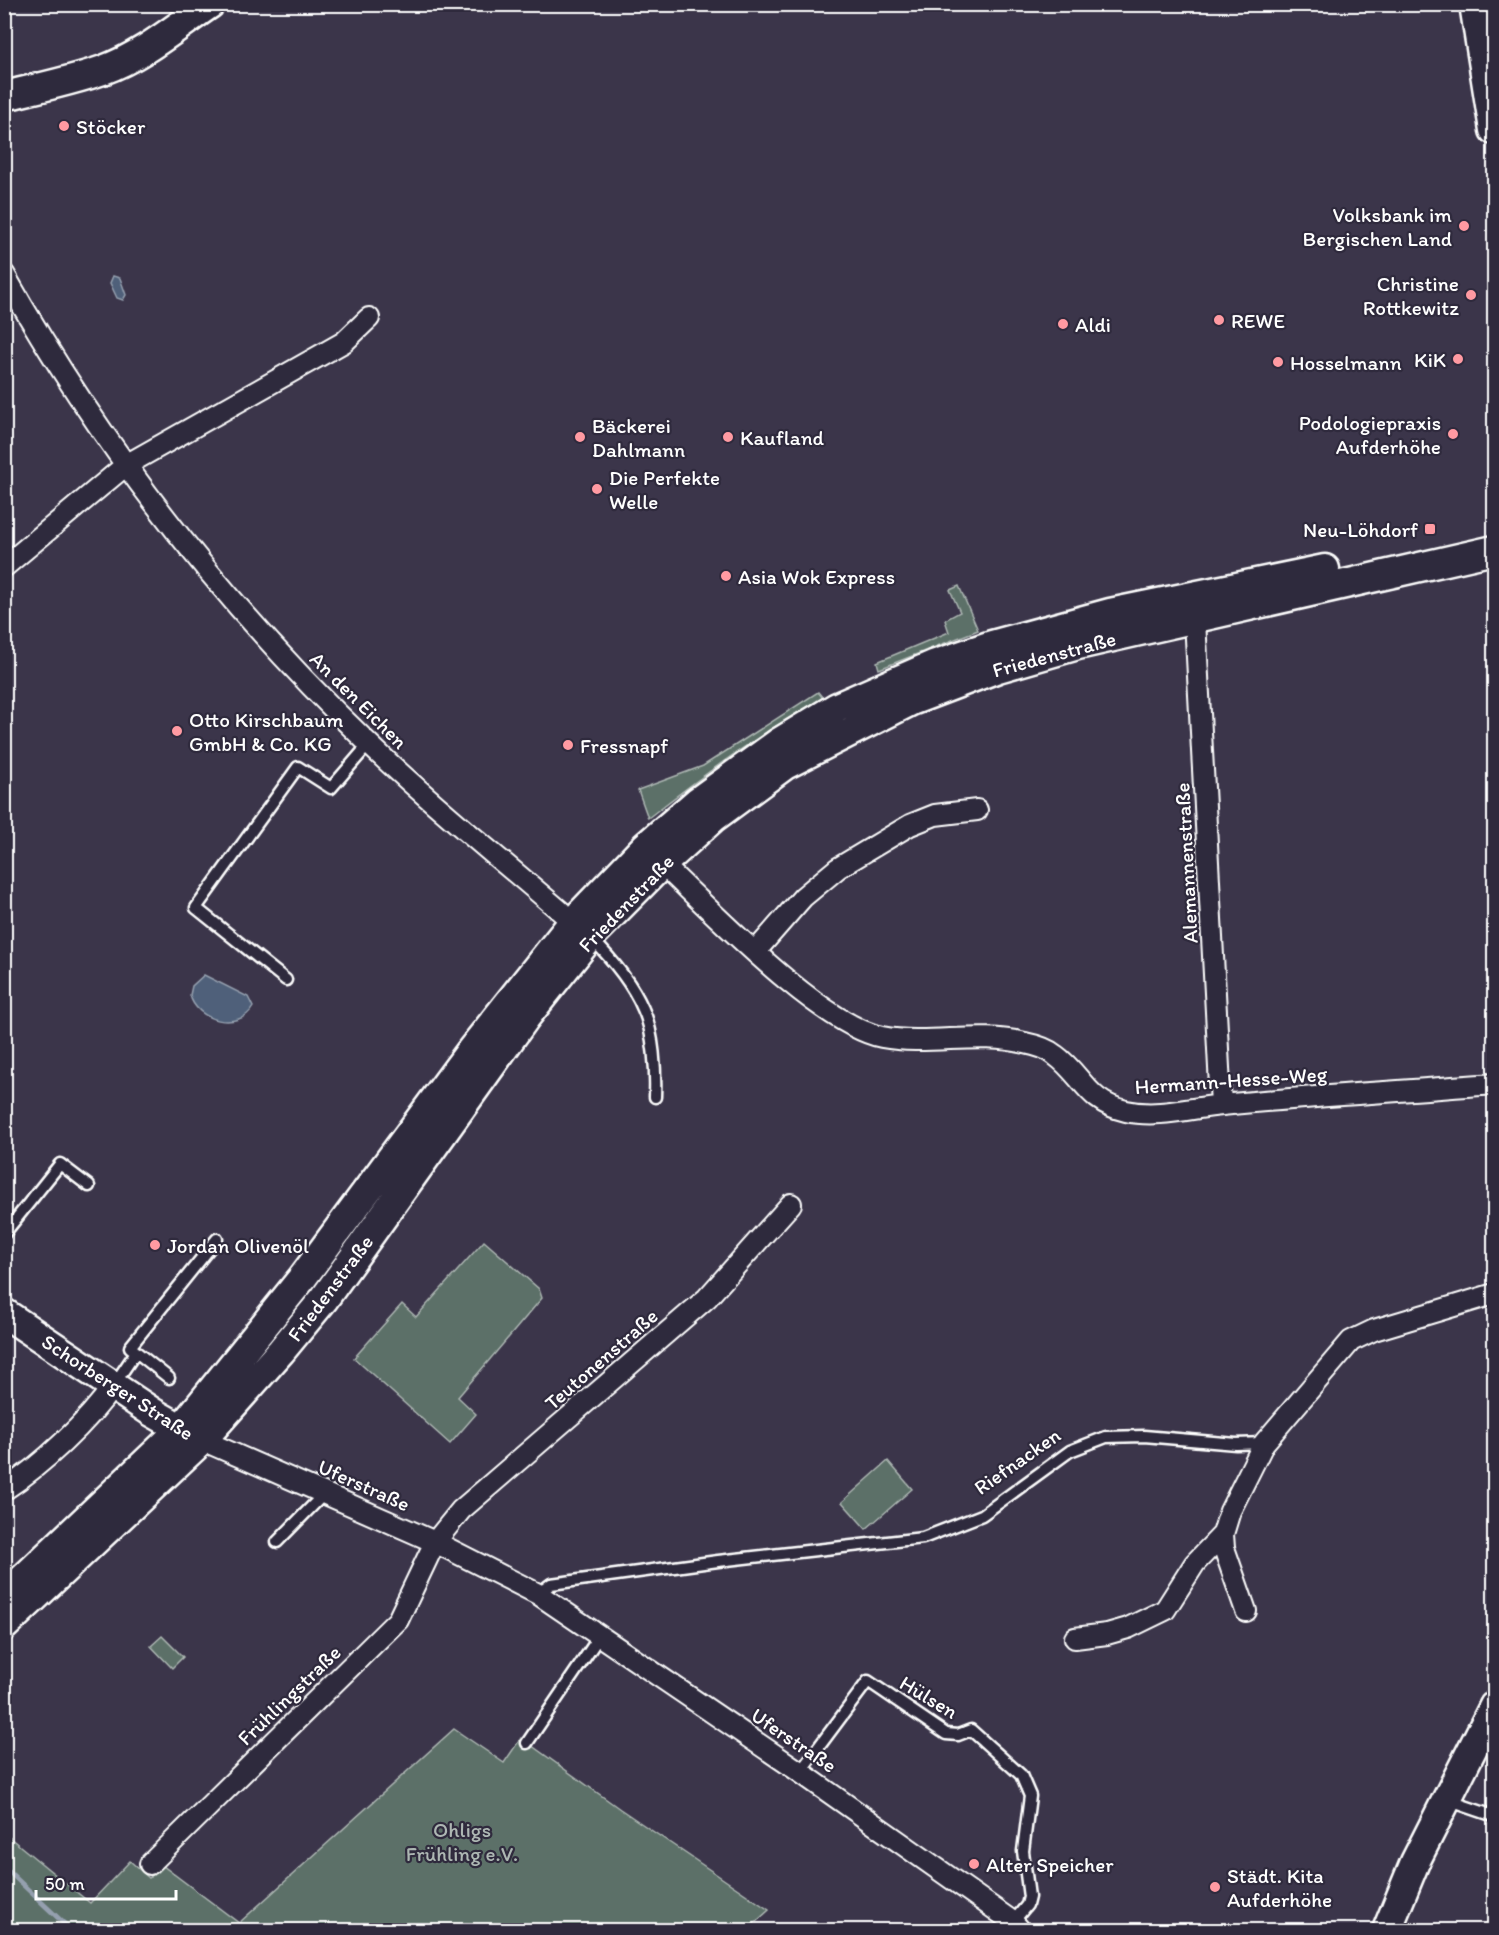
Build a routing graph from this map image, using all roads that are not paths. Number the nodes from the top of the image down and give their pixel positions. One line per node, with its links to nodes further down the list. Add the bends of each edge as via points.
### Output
1 (210, 4): 3 (main road, via 113,66)
2 (1474, 4): 4 (main road)
3 (4, 96)
4 (1494, 130)
5 (4, 274): 7 (street, An den Eichen)
6 (369, 318): 7 (street, via 344,342)
7 (126, 465): 10 (street); 12 (street, An den Eichen, via 272,646)
8 (1494, 535): 15 (main road, Friedenstraße, via 1110,614 933,665 837,707 777,743 698,801 646,846)
9 (1494, 550): 11 (main road, Friedenstraße)
10 (4, 567)
11 (1195, 620): 14 (main road, Friedenstraße, via 1078,645 923,695 785,765 713,818); 20 (street, Alemannenstraße)
12 (369, 744): 15 (street, An den Eichen); 17 (lane, via 331,788 298,767 196,908)
13 (977, 810): 16 (street, via 935,815 910,825 838,868 803,897)
14 (663, 864): 15 (main road, Friedenstraße); 16 (street, Hermann-Hesse-Weg)
15 (582, 930): 19 (lane, via 605,952 644,1010 655,1071); 30 (main road, Friedenstraße, via 469,1053)
16 (755, 952): 20 (street, Hermann-Hesse-Weg, via 822,1006 877,1036 898,1040 1012,1041 1036,1046 1056,1055 1096,1099 1127,1112)
17 (286, 980)
18 (1494, 1084): 20 (street, Hermann-Hesse-Weg)
19 (655, 1097)
20 (1221, 1105)
21 (89, 1186): 23 (lane, via 60,1164)
22 (790, 1204): 36 (street, Teutonenstraße, via 707,1298 461,1510)
23 (4, 1234)
24 (217, 1239): 27 (lane, via 130,1347)
25 (1494, 1294): 31 (street, via 1355,1338)
26 (4, 1312): 29 (main road, Schorberger Straße)
27 (136, 1352): 28 (lane); 29 (lane)
28 (169, 1378)
29 (113, 1386): 30 (main road, Schorberger Straße); 32 (street, via 71,1433)
30 (191, 1435): 33 (street, Uferstraße); 38 (main road, Friedenstraße); 40 (main road, Friedenstraße)
31 (1264, 1443): 34 (street); 37 (lane, Riefnacken, via 1144,1436 1092,1440 1062,1456 982,1515 923,1538 552,1584)
32 (4, 1490)
33 (324, 1494): 35 (lane); 36 (street, Uferstraße)
34 (1222, 1534): 39 (street); 42 (street, via 1195,1563 1173,1600 1155,1616 1107,1634)
35 (277, 1542)
36 (435, 1542): 37 (street, Uferstraße); 48 (street, Frühlingstraße, via 398,1620)
37 (538, 1594): 41 (street, Uferstraße)
38 (4, 1597)
39 (1246, 1611)
40 (4, 1626)
41 (599, 1637): 44 (lane); 45 (street, Uferstraße)
42 (1075, 1638)
43 (1494, 1706): 46 (main road)
44 (527, 1743)
45 (800, 1772): 49 (street, Uferstraße); 49 (lane, Hülsen, via 868,1681 946,1734 970,1730 1021,1775 1030,1796 1023,1851 1029,1897)
46 (1447, 1800): 47 (lane); 50 (main road)
47 (1494, 1816)
48 (150, 1864)
49 (1017, 1926)
50 (1387, 1930)

